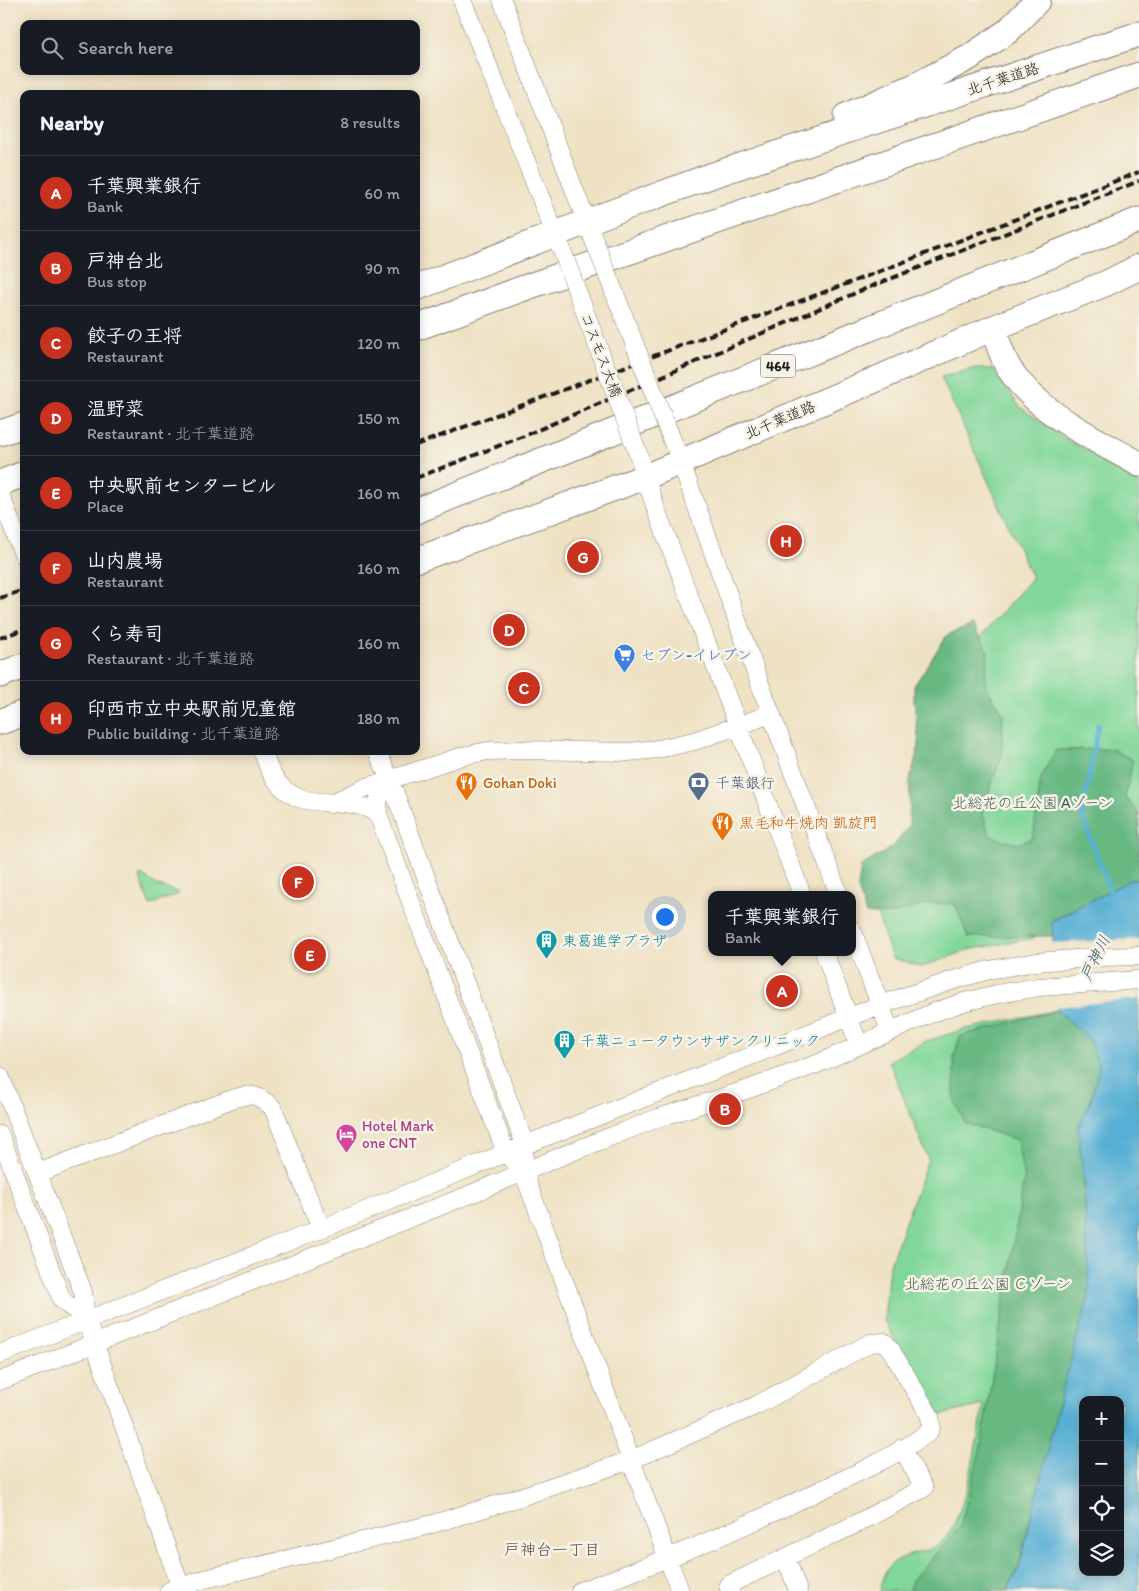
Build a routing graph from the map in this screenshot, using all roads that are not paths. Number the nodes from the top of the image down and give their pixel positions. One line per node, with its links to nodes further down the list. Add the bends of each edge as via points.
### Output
1 (462, 0): 9 (street, コスモス大橋)
2 (502, 0): 8 (street)
3 (1038, 0): 6 (highway, via 1008,31 970,57 915,86)
4 (1139, 34): 6 (highway, 北千葉道路)
5 (1139, 75): 14 (highway)
6 (713, 176): 8 (highway, 北千葉道路)
7 (1139, 220): 24 (highway, 464)
8 (590, 229): 9 (highway, 北千葉道路); 18 (street, bridge)
9 (558, 241): 13 (highway, 北千葉道路); 20 (street, コスモス大橋, bridge)
10 (1139, 267): 12 (highway, 北千葉道路)
11 (1139, 278): 12 (highway)
12 (1107, 283): 15 (highway, 北千葉道路)
13 (420, 287)
14 (420, 327)
15 (993, 328): 18 (highway, 北千葉道路, via 877,379); 19 (highway, via 1009,368 1045,408)
16 (20, 426): 17 (highway)
17 (0, 433)
18 (678, 453): 20 (highway, 北千葉道路); 30 (street)
19 (1139, 464)
20 (642, 468): 26 (highway, 北千葉道路); 32 (street, コスモス大橋)
21 (20, 476): 22 (highway)
22 (0, 483)
23 (0, 494): 25 (street)
24 (420, 509)
25 (20, 546)
26 (420, 558)
27 (20, 667): 28 (highway)
28 (0, 674)
29 (20, 714): 31 (highway)
30 (771, 714): 32 (street); 39 (street)
31 (0, 722)
32 (739, 725): 35 (street, via 694,741 658,749 628,752 488,751); 38 (street, コスモス大橋)
33 (264, 755): 36 (street, via 272,776 294,797)
34 (379, 755): 35 (street)
35 (390, 780): 36 (street); 37 (street, via 378,797); 50 (street)
36 (330, 804): 37 (street, via 350,804)
37 (378, 815): 51 (street)
38 (801, 891)
39 (837, 891)
40 (856, 941): 44 (street)
41 (825, 956): 45 (street)
42 (1139, 956): 44 (street, via 1036,962 989,970)
43 (1139, 980): 46 (street, via 1031,989 972,1000)
44 (880, 1005): 45 (street); 46 (street)
45 (848, 1017): 47 (street); 50 (street)
46 (890, 1031): 47 (street)
47 (859, 1045): 52 (street, via 817,1064 658,1118)
48 (0, 1076): 53 (street)
49 (0, 1136): 55 (street, via 62,1300)
50 (525, 1145): 51 (street); 52 (street)
51 (506, 1152): 52 (street); 54 (street)
52 (523, 1171): 56 (street); 60 (street)
53 (38, 1173): 54 (street, via 244,1095 257,1096 273,1108); 55 (street, via 83,1292)
54 (321, 1229): 55 (street)
55 (86, 1319): 56 (street); 57 (street)
56 (94, 1343): 58 (street); 63 (street)
57 (0, 1354)
58 (0, 1381)
59 (902, 1448): 60 (street, via 928,1433 930,1416 892,1350 884,1342 877,1342 757,1405); 61 (street, via 757,1522); 62 (street, via 924,1488)
60 (631, 1460): 61 (street); 63 (street, via 430,1525 205,1579)
61 (669, 1558): 64 (street); 65 (street)
62 (786, 1558): 66 (street, via 728,1584); 67 (street)
63 (177, 1590)
64 (580, 1591)
65 (680, 1591)
66 (730, 1591)
67 (798, 1591)

